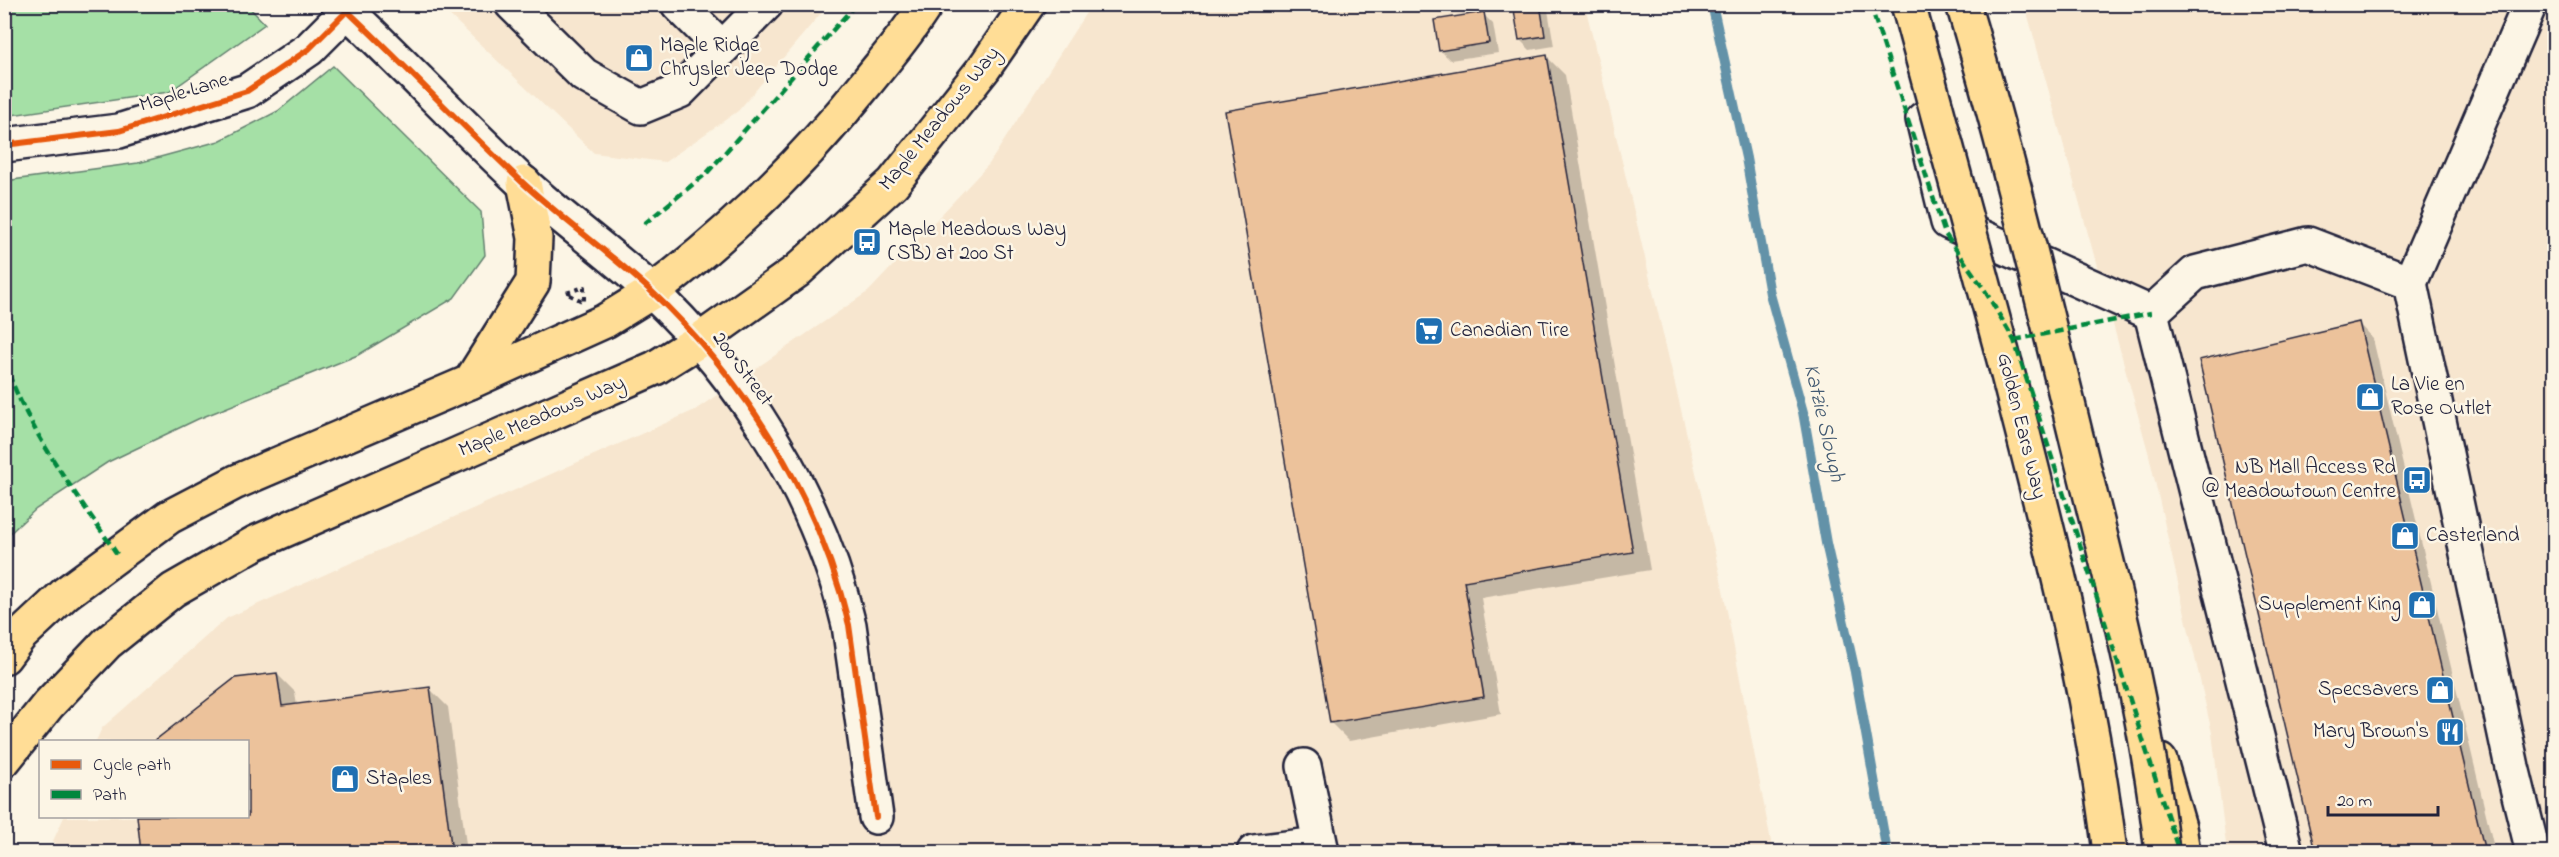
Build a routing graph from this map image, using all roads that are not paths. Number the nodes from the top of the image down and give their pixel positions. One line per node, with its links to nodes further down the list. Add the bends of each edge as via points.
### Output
1 (512, 4): 11 (street, via 584,75 641,108 680,91)
2 (678, 4): 11 (street)
3 (766, 4): 11 (street)
4 (926, 4): 15 (main road, via 833,125 748,212)
5 (1028, 4): 17 (main road, Maple Meadows Way, via 984,68 893,183 797,270)
6 (1893, 4): 16 (street, via 1948,222)
7 (1908, 4): 26 (main road, Golden Ears Way, bridge, via 1971,231 2068,615)
8 (1963, 4): 19 (main road, bridge, via 2050,330)
9 (2530, 4): 14 (street)
10 (344, 8): 12 (street, Maple Lane, via 309,49 247,90 119,131); 13 (street, 200 Street)
11 (722, 48)
12 (4, 145)
13 (524, 183): 15 (street, 200 Street); 18 (main road, via 535,238 534,282)
14 (2410, 283): 16 (street, via 2308,244 2195,273); 30 (street)
15 (652, 292): 17 (street, 200 Street); 18 (main road, via 605,321)
16 (2151, 314): 29 (street)
17 (700, 340): 21 (main road, Maple Meadows Way, via 630,380 255,543 173,590 107,643 48,705); 23 (street, 200 Street, via 725,370 783,460 818,532 838,585 849,625)
18 (470, 382): 20 (main road, via 236,482 169,517 66,593 19,637)
19 (2122, 624): 27 (main road, bridge, via 2151,765); 28 (main road, bridge)
20 (4, 657)
21 (4, 760)
22 (1305, 766): 24 (street)
23 (876, 817)
24 (1320, 848): 25 (street)
25 (1254, 852)
26 (2110, 852)
27 (2162, 852)
28 (2183, 852)
29 (2286, 852)
30 (2533, 852)

